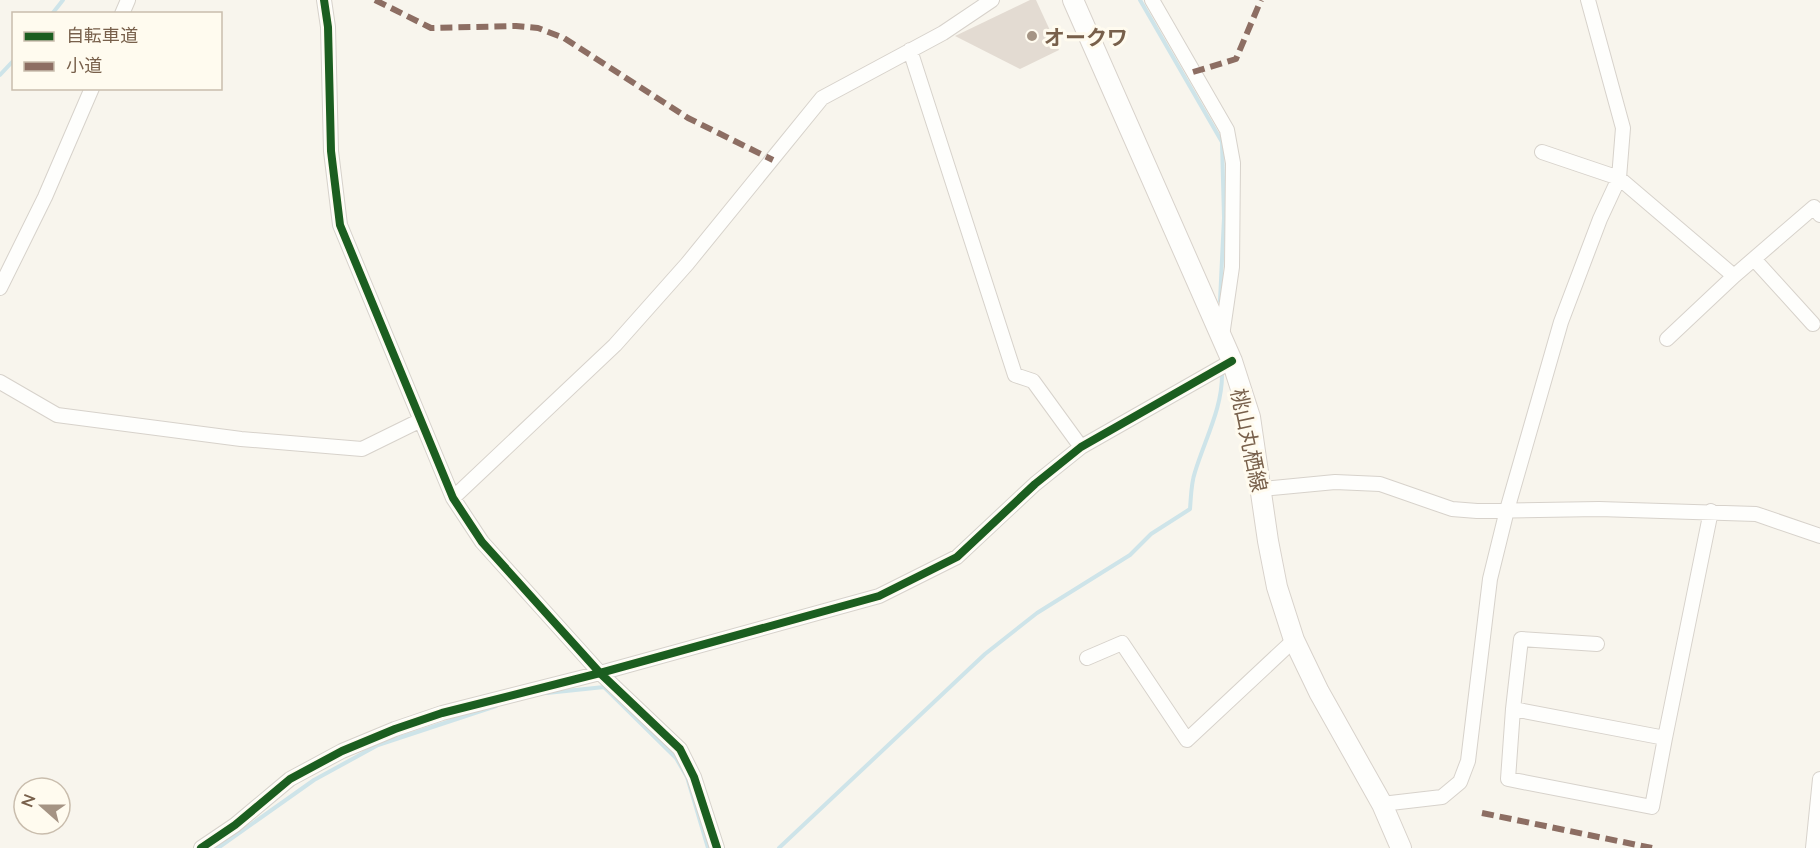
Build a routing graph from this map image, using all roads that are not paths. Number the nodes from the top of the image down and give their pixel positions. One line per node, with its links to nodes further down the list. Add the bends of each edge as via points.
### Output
1 (324, 0): 19 (street, via 331,151 340,225)
2 (992, 0): 6 (street)
3 (1073, 0): 15 (main road, 桃山丸栖線)
4 (1152, 0): 15 (street, via 1227,130 1233,164 1232,267)
5 (1588, 0): 9 (street, via 1623,128)
6 (910, 50): 20 (street, via 1015,375 1033,381); 22 (street, via 822,98 687,264 615,345)
7 (91, 90): 13 (street)
8 (1542, 152): 9 (street)
9 (1619, 178): 12 (street); 23 (street, via 1562,322)
10 (1820, 215): 11 (street, via 1814,207)
11 (1754, 258): 12 (street); 14 (street)
12 (1734, 276): 16 (street)
13 (0, 288)
14 (1813, 324)
15 (1221, 338): 17 (main road, 桃山丸栖線)
16 (1667, 339)
17 (1232, 361): 20 (street); 21 (main road, 桃山丸栖線, via 1250,417)
18 (0, 382): 19 (street, via 57,416 241,439 362,449)
19 (419, 421): 22 (street)
20 (1081, 447): 29 (street, via 957,557 879,596)
21 (1262, 489): 23 (street, via 1335,482 1380,484 1452,509); 26 (main road, 桃山丸栖線, via 1277,587)
22 (453, 498): 29 (street, via 482,542)
23 (1507, 510): 24 (street); 33 (street, via 1490,579 1468,760 1460,782 1442,796)
24 (1711, 511): 25 (street, via 1756,514); 31 (street)
25 (1820, 536)
26 (1294, 639): 28 (street, via 1186,740 1122,643); 33 (main road, 桃山丸栖線)
27 (1597, 644): 30 (street, via 1521,639)
28 (1086, 658)
29 (600, 673): 34 (street, via 442,713 342,751 290,779); 35 (street, via 681,749)
30 (1513, 709): 31 (street); 31 (street, via 1508,779 1652,807)
31 (1665, 738)
32 (1820, 779): 37 (street)
33 (1382, 804): 36 (main road, 桃山丸栖線)
34 (201, 848)
35 (717, 848)
36 (1401, 848)
37 (1813, 848)

